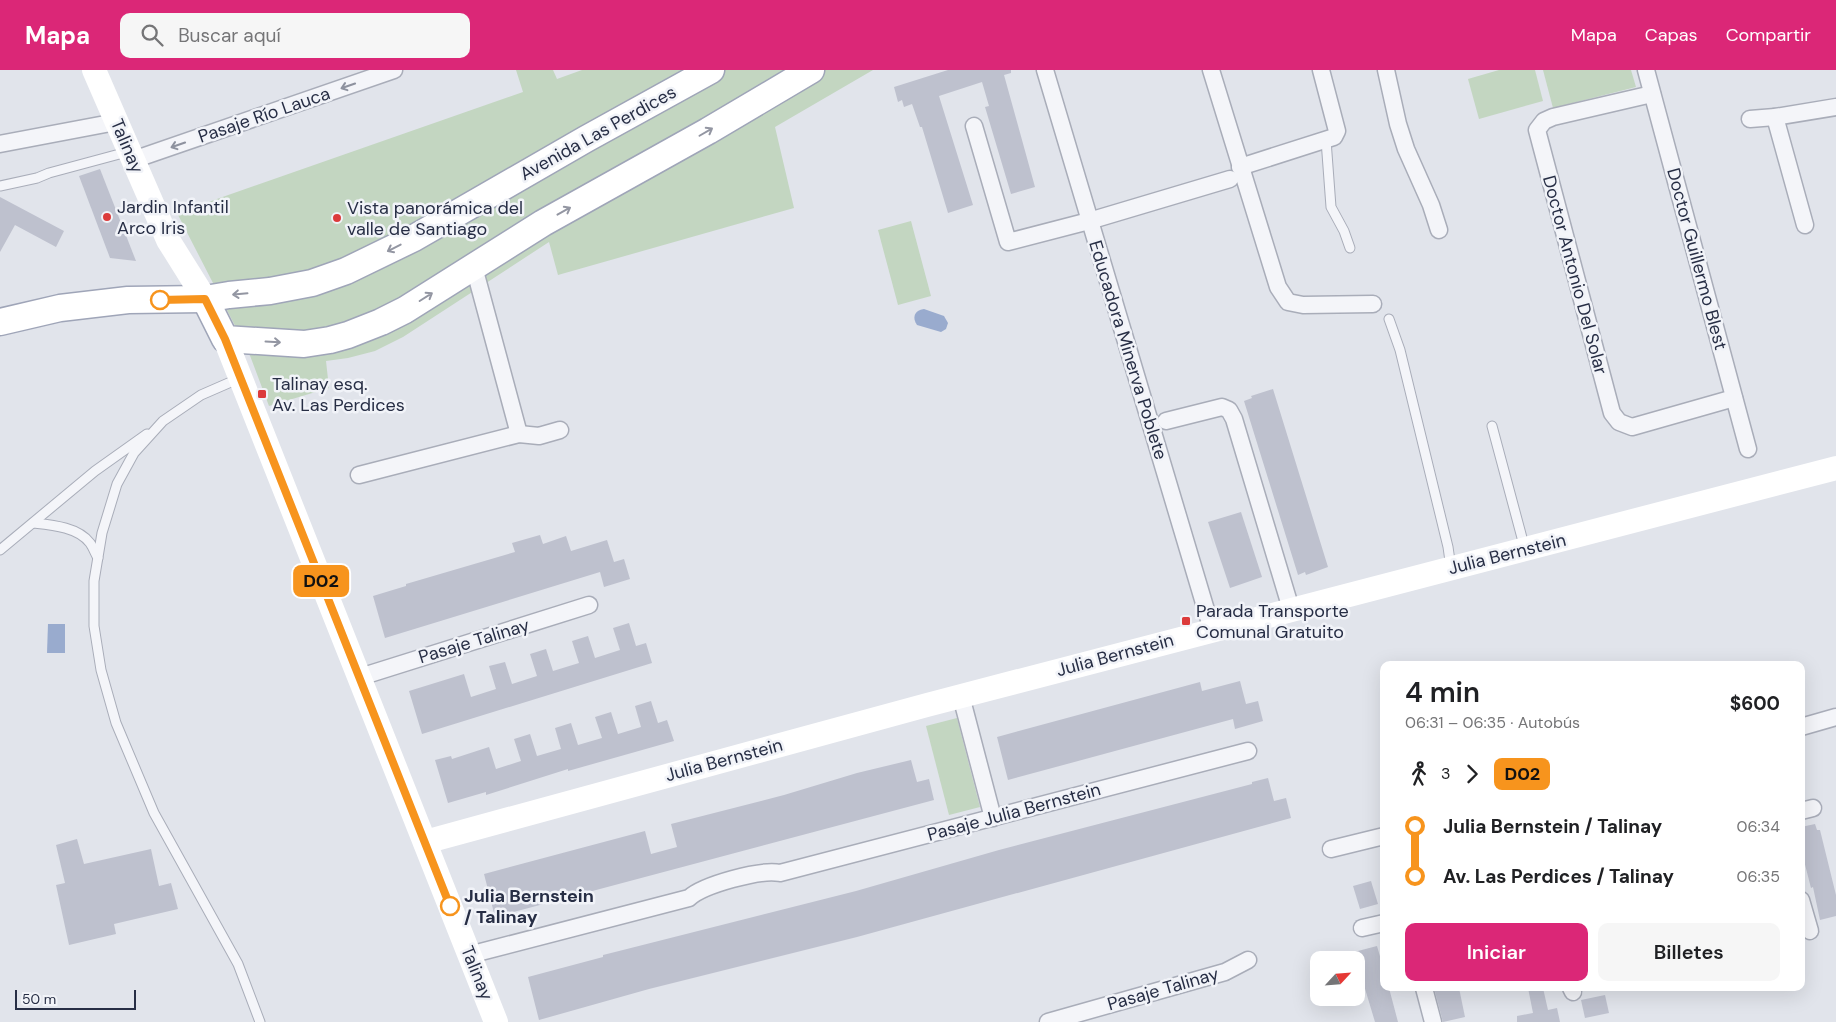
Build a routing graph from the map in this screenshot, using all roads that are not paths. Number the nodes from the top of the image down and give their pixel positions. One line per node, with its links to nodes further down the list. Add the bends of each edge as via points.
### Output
1 (94, 70): 14 (street, Talinay)
2 (394, 70): 18 (street, Pasaje Río Lauca, one-way to 18)
3 (711, 70): 26 (main road, Avenida Las Perdices, one-way to 26, via 414,238 346,271 312,283)
4 (811, 70): 25 (main road, one-way to 4, via 543,223)
5 (1045, 70): 21 (street, Educadora Minerva Poblete)
6 (1211, 70): 19 (street)
7 (1321, 70): 16 (street, via 1337,131 1334,137)
8 (1386, 70): 23 (street, via 1406,149)
9 (1646, 70): 10 (street, Doctor Guillermo Blest)
10 (1652, 94): 32 (street, Doctor Guillermo Blest); 32 (street, Doctor Antonio Del Solar, via 1553,117 1544,121 1537,130 1612,413 1619,422 1632,427)
11 (1836, 107): 12 (street)
12 (1775, 117): 13 (street); 22 (street)
13 (1750, 119)
14 (116, 122): 17 (street); 18 (street, Talinay)
15 (974, 126): 21 (street, via 1008,242)
16 (1326, 140): 19 (street); 24 (lane, via 1332,207)
17 (0, 144)
18 (131, 156): 20 (lane); 26 (street, Talinay, via 168,240)
19 (1235, 173): 21 (street); 27 (street, via 1278,287 1288,302 1303,305)
20 (0, 186)
21 (1090, 221): 48 (street, Educadora Minerva Poblete)
22 (1806, 225)
23 (1439, 230)
24 (1350, 248)
25 (474, 267): 30 (main road, one-way to 25, via 304,344 339,338 405,310); 37 (street)
26 (205, 299): 29 (main road, Avenida Las Perdices, via 128,300 60,308); 30 (main road, Talinay)
27 (1373, 304)
28 (1389, 319): 45 (lane, via 1400,350)
29 (0, 322)
30 (225, 339): 31 (street, Talinay)
31 (240, 378): 34 (lane, via 201,395); 49 (street, Talinay)
32 (1734, 398): 38 (street, Doctor Guillermo Blest)
33 (1166, 420): 47 (street, via 1222,406 1229,410)
34 (164, 421): 41 (lane); 44 (lane, via 134,453 117,484)
35 (1492, 426): 42 (lane)
36 (560, 430): 37 (street, via 539,436)
37 (519, 434): 40 (street)
38 (1748, 449)
39 (1836, 468): 42 (street, Julia Bernstein)
40 (359, 475)
41 (33, 523): 43 (lane); 44 (lane, via 55,525 76,532 89,542)
42 (1525, 549): 45 (street, Julia Bernstein)
43 (0, 550)
44 (98, 558): 65 (lane, via 94,582 94,626 101,670 116,723 154,814 238,964)
45 (1451, 568): 47 (street, Julia Bernstein)
46 (588, 605): 49 (street, Pasaje Talinay)
47 (1291, 609): 48 (street, Julia Bernstein)
48 (1212, 630): 50 (street, Julia Bernstein)
49 (360, 677): 56 (street, Talinay)
50 (961, 696): 54 (street); 56 (street, Julia Bernstein)
51 (1836, 717): 52 (street)
52 (1805, 726)
53 (1248, 751): 54 (street, Pasaje Julia Bernstein)
54 (992, 818): 62 (street, Pasaje Julia Bernstein, via 780,873 765,883 717,896 700,900 689,898)
55 (1380, 837): 57 (street)
56 (425, 842): 62 (street, Talinay)
57 (1330, 850)
58 (1805, 914): 61 (street)
59 (1380, 924): 60 (street)
60 (1362, 928)
61 (1810, 931)
62 (470, 955): 66 (street, Talinay)
63 (1248, 960): 67 (street, Pasaje Talinay, via 1225,972)
64 (1425, 991): 68 (street)
65 (260, 1022)
66 (496, 1022)
67 (1048, 1022)
68 (1434, 1022)

